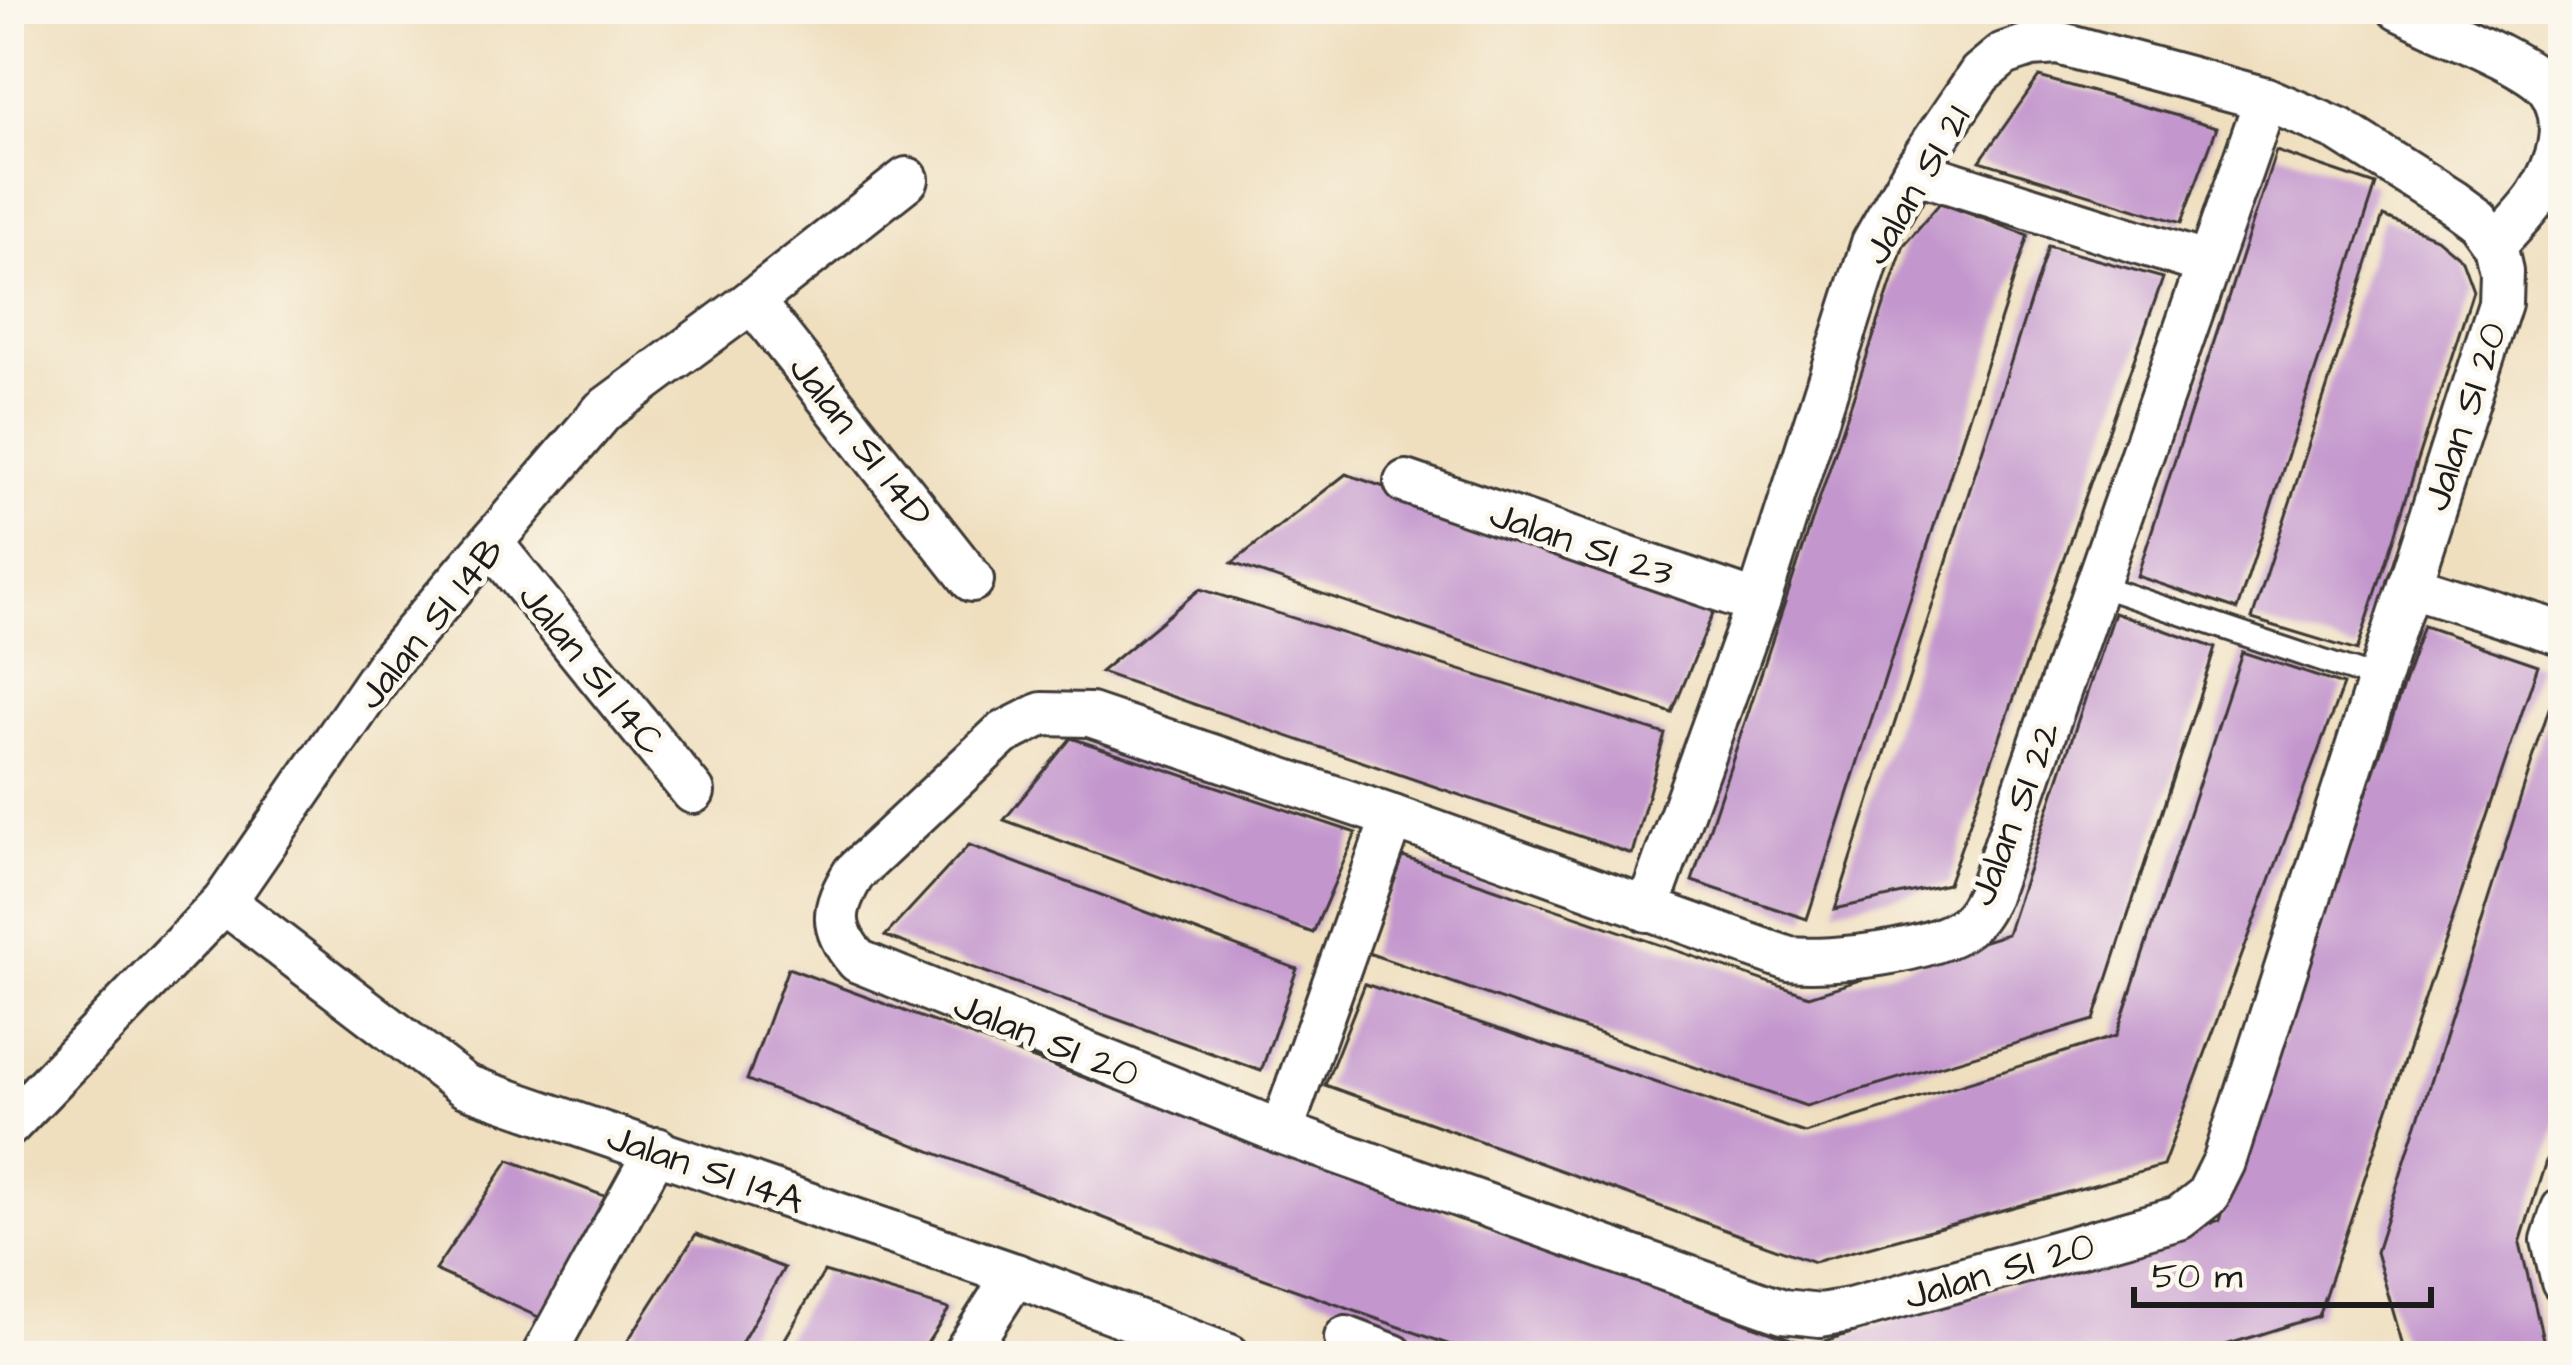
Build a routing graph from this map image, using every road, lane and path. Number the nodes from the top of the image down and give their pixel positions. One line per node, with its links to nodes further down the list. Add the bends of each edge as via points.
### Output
1 (2399, 9): 5 (street, via 2524,70 2547,86 2560,109 2553,170)
2 (2266, 99): 3 (street, Jalan SI 21, via 2058,43 2031,45 1980,74); 5 (street, Jalan SI 21, via 2338,130 2451,201); 6 (street, Jalan SI 22)
3 (1914, 171): 6 (street); 13 (street, Jalan SI 21, via 1873,244)
4 (907, 179): 7 (street, Jalan SI 14B)
5 (2494, 244): 12 (street, Jalan SI 20, via 2500,303)
6 (2208, 264): 11 (street, Jalan SI 22)
7 (752, 301): 9 (street, Jalan SI 14B, via 603,411); 10 (street, Jalan SI 14D)
8 (1406, 482): 13 (street, Jalan SI 23)
9 (492, 544): 16 (street, Jalan SI 14C); 18 (street, Jalan SI 14B, via 390,662)
10 (972, 580)
11 (2096, 584): 15 (lane); 19 (street, Jalan SI 22, via 1988,895 1964,928 1944,939 1817,961 1759,950)
12 (2409, 585): 14 (street); 15 (street, Jalan SI 20)
13 (1758, 603): 19 (street, Jalan SI 21)
14 (2563, 634)
15 (2379, 680): 22 (street, Jalan SI 20, via 2224,1162 2207,1196 2179,1218 1820,1315 1783,1311)
16 (693, 792)
17 (1393, 817): 19 (street, Jalan SI 22); 20 (street, Jalan SI 22, via 1090,715 1042,714 1002,734 854,873 838,898 836,922); 22 (street)
18 (224, 902): 21 (street, Jalan SI 14B); 23 (street, Jalan SI 14A, via 465,1086)
19 (1647, 910)
20 (857, 961): 22 (street, Jalan SI 20)
21 (9, 1125)
22 (1281, 1132)
23 (658, 1149): 25 (street, Jalan SI 14A); 28 (street)
24 (2563, 1209): 26 (street, via 2553,1240)
25 (1015, 1275): 29 (street); 30 (street, Jalan SI 14A)
26 (2563, 1281)
27 (1346, 1338): 31 (street)
28 (542, 1356)
29 (963, 1356)
30 (1229, 1356)
31 (1393, 1356)

